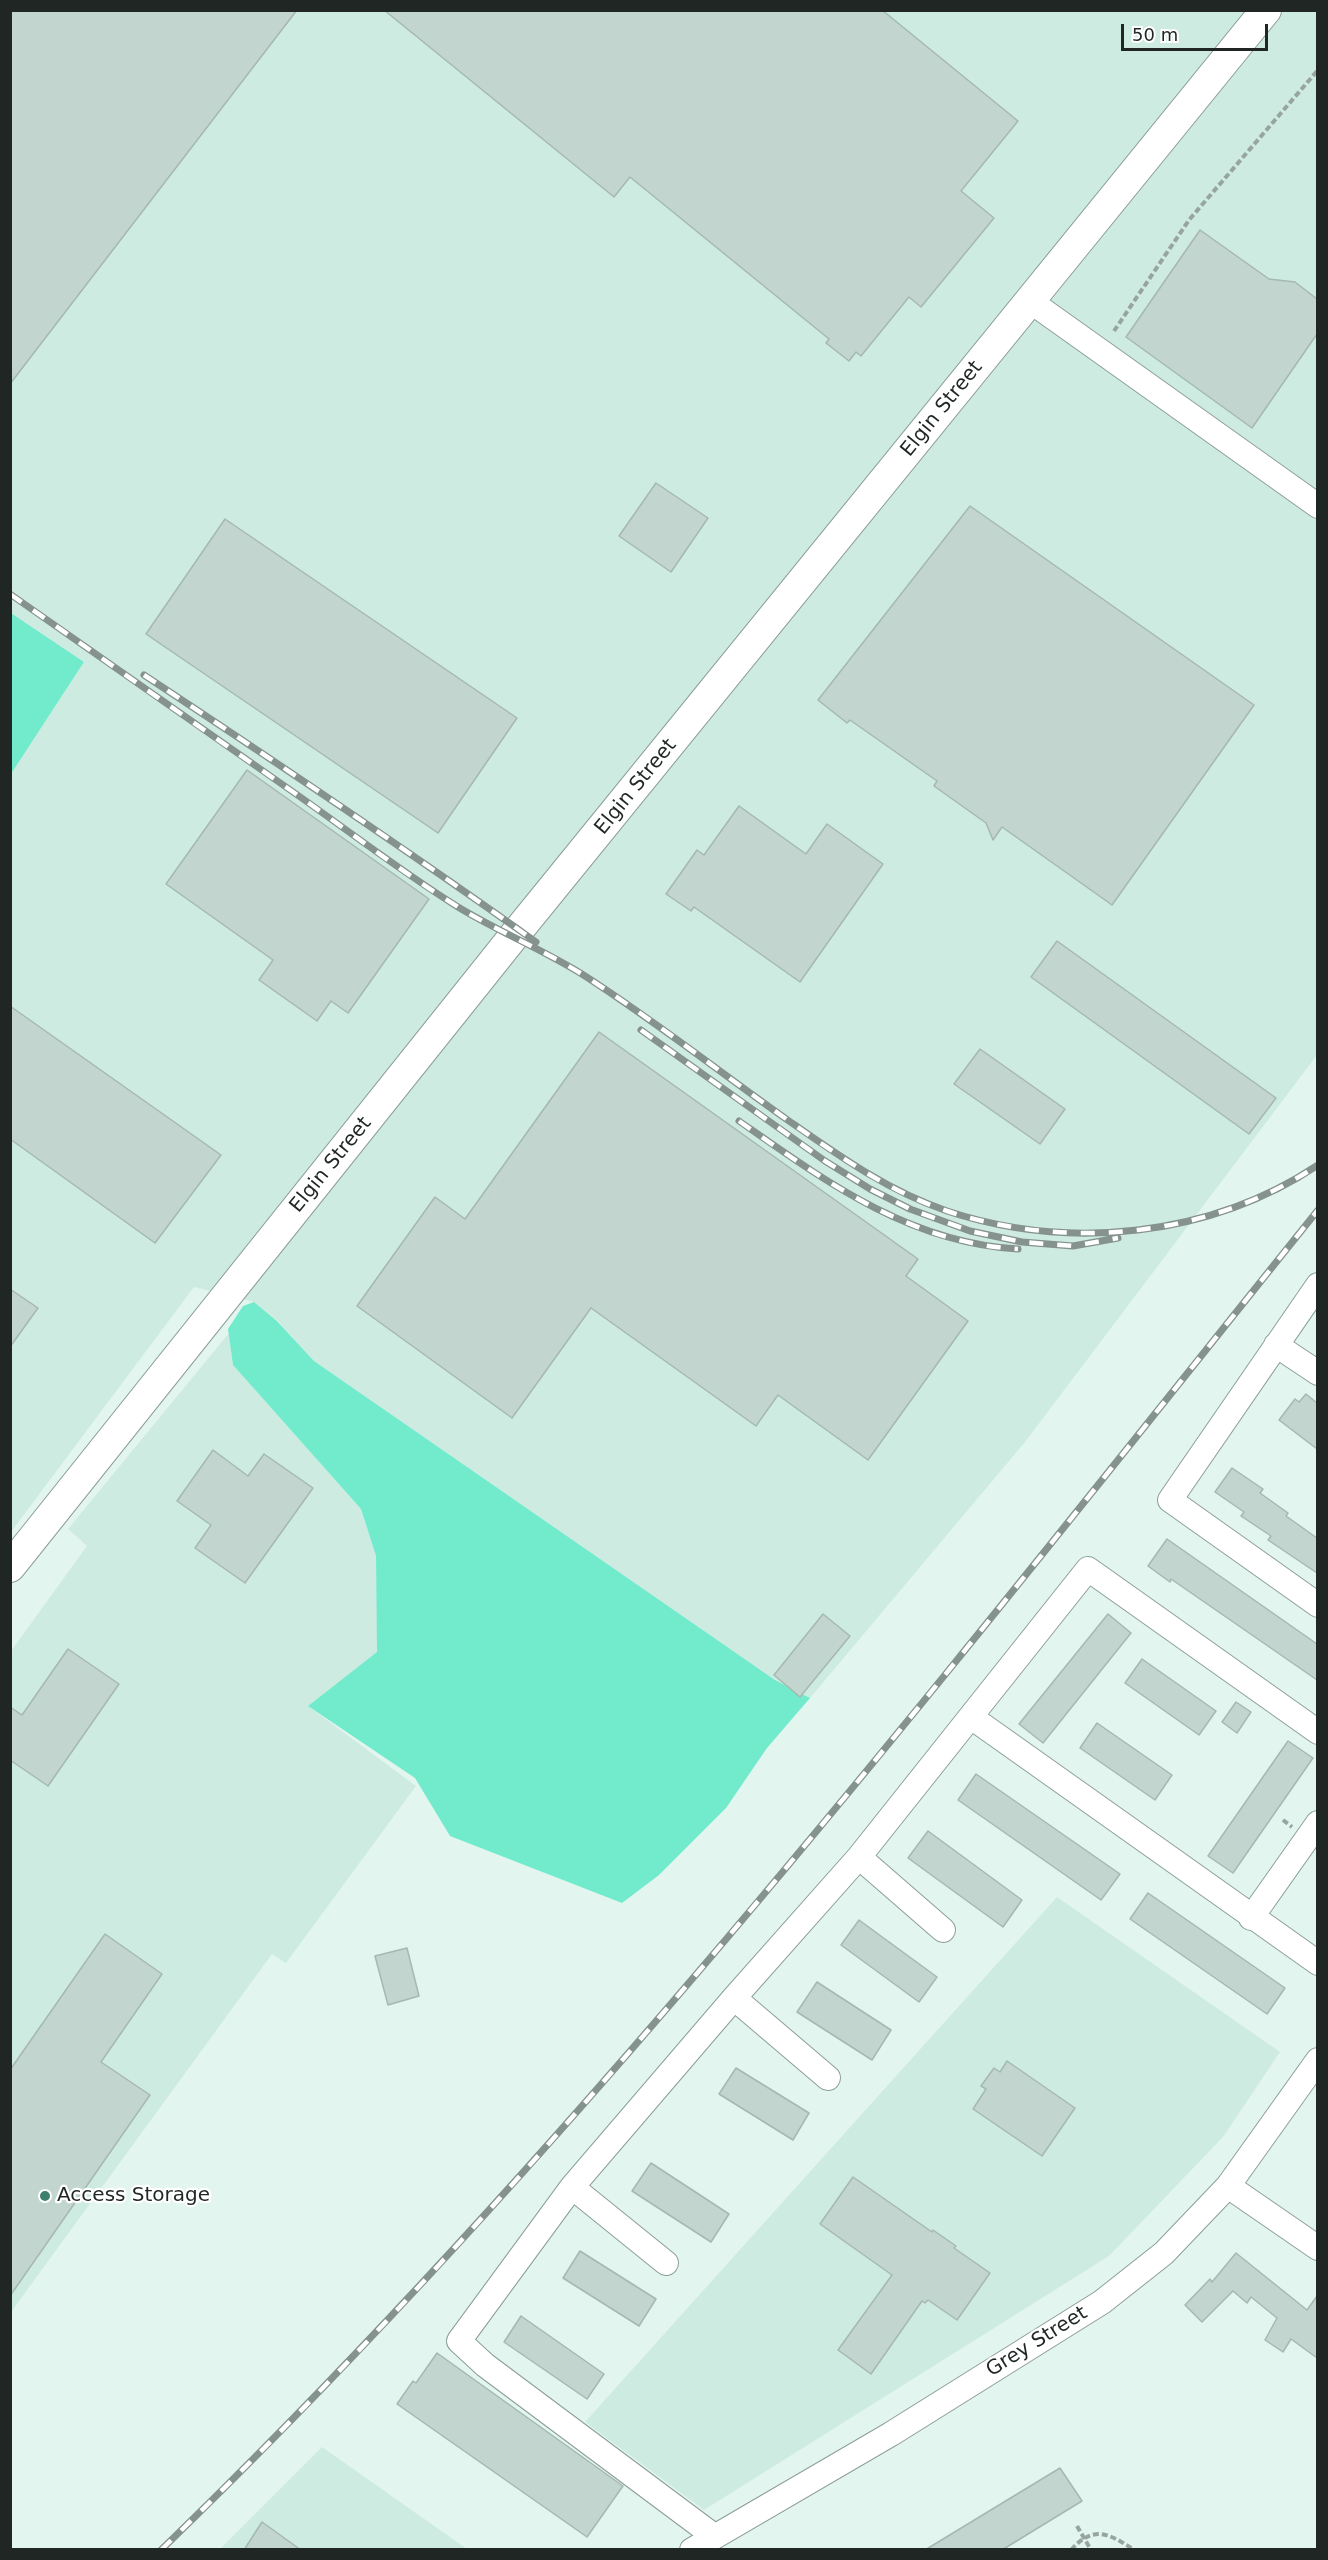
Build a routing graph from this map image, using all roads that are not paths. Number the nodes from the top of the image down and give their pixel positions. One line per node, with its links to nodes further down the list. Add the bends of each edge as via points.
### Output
1 (1266, 10): 2 (main road, Elgin Street)
2 (1030, 301): 3 (street); 7 (main road, Elgin Street, via 506,946)
3 (1317, 506)
4 (1317, 1285): 5 (street)
5 (1276, 1345): 6 (street); 8 (street, via 1170,1500)
6 (1317, 1373)
7 (10, 1567)
8 (1317, 1605)
9 (971, 1717): 10 (street, via 1088,1569); 12 (street); 13 (street)
10 (1317, 1732)
11 (1317, 1823): 13 (street)
12 (859, 1857): 14 (street); 16 (street)
13 (1251, 1918): 15 (street)
14 (943, 1930)
15 (1317, 1964)
16 (734, 1998): 18 (street); 20 (street)
17 (1317, 2060): 19 (street, Grey Street)
18 (828, 2078)
19 (1228, 2186): 21 (street); 23 (street, Grey Street, via 1164,2253 1102,2302 891,2434)
20 (572, 2187): 22 (street); 23 (street, via 459,2341 485,2365)
21 (1317, 2248)
22 (666, 2263)
23 (714, 2536): 24 (street, Grey Street)
24 (692, 2550)

